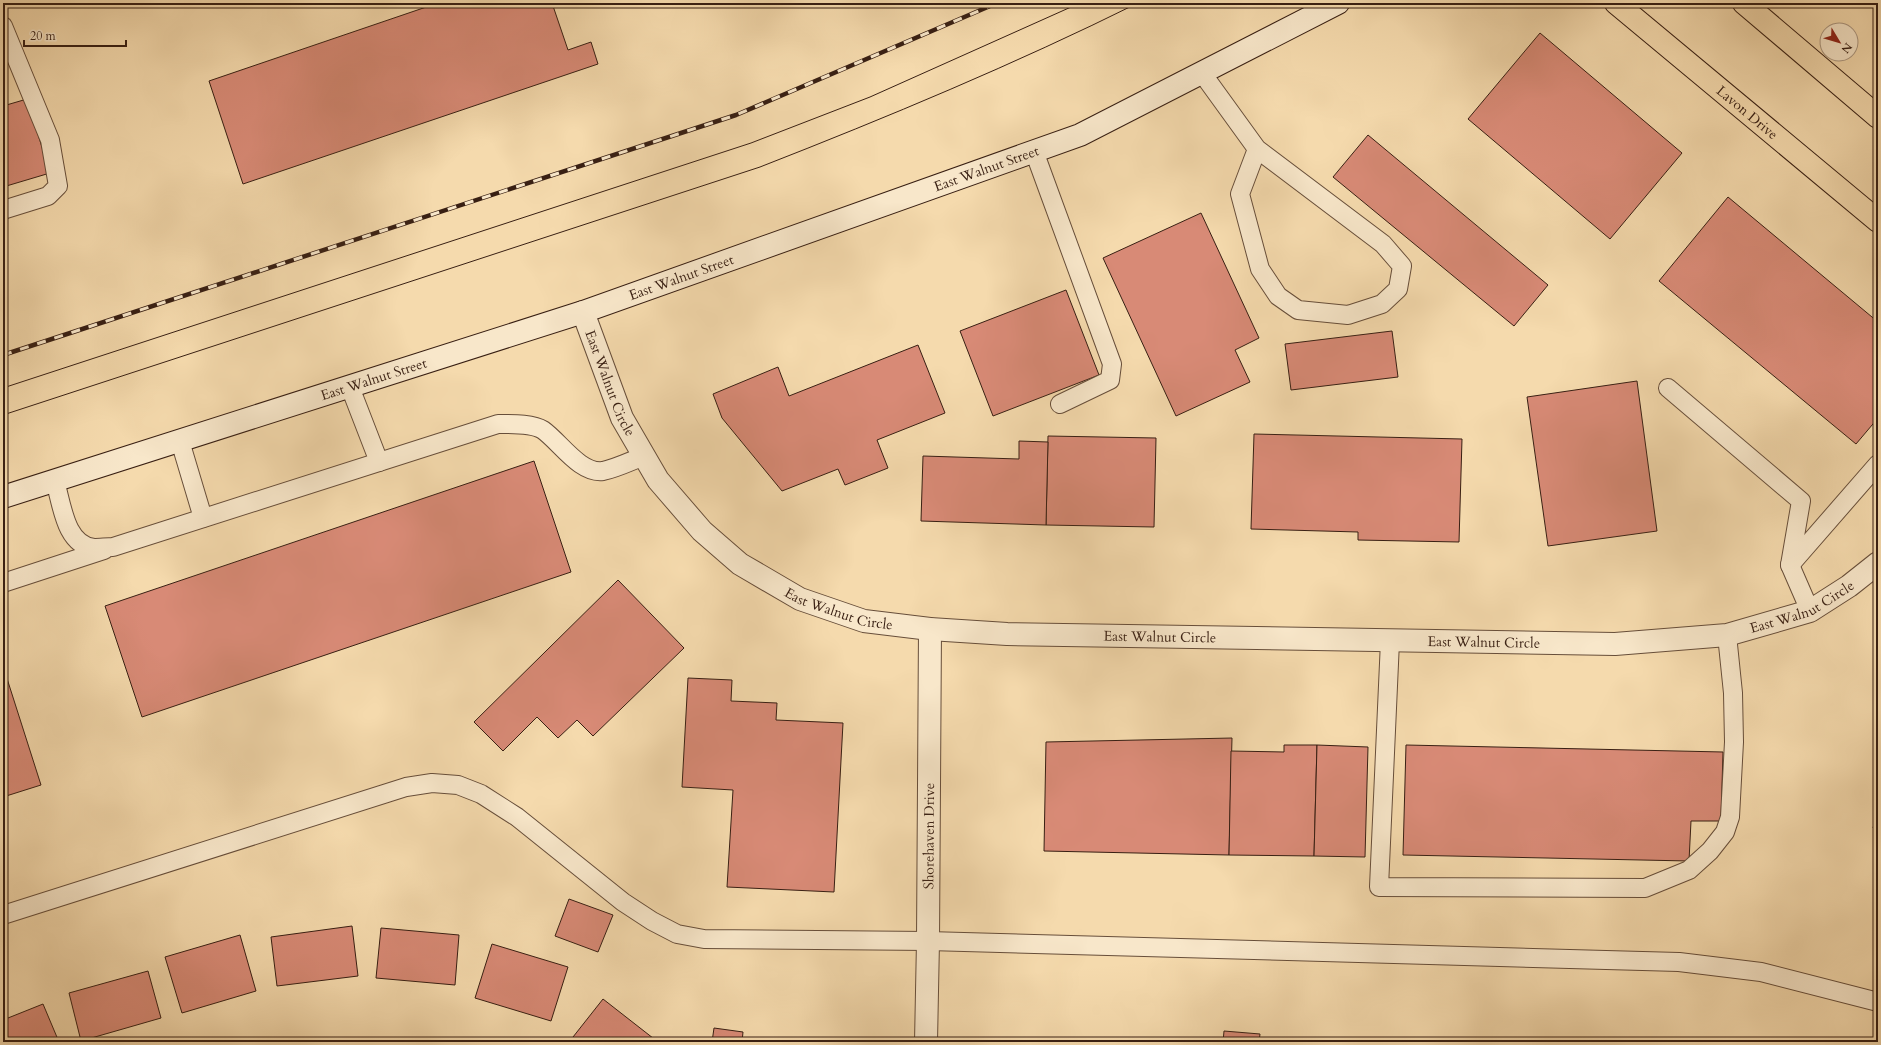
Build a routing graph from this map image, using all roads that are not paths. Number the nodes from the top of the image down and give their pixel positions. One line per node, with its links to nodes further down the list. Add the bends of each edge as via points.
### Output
1 (1338, 3): 6 (street, East Walnut Street)
2 (1616, 3): 11 (main road, Lavon Drive)
3 (1744, 3): 7 (main road)
4 (3, 26): 5 (lane)
5 (9, 59): 10 (lane, via 50,140 58,186 48,196)
6 (1202, 73): 8 (lane); 9 (street, East Walnut Street, via 1080,135)
7 (1878, 117)
8 (1257, 149): 8 (lane, via 1383,244 1402,266 1398,289 1382,304 1348,315 1298,310 1278,296 1260,269 1240,194)
9 (1034, 151): 12 (street, East Walnut Street); 15 (lane, via 1112,364 1110,380)
10 (3, 210)
11 (1878, 221)
12 (583, 312): 13 (street, East Walnut Street); 17 (street, East Walnut Circle, via 622,418)
13 (350, 387): 16 (street, East Walnut Street); 18 (lane)
14 (1668, 388): 25 (lane, via 1801,500)
15 (1060, 404)
16 (180, 441): 20 (street, East Walnut Street); 22 (lane)
17 (644, 456): 18 (lane, via 602,471 585,467 542,430 518,423 498,424); 28 (street, East Walnut Circle, via 658,480 702,531 740,564 800,599 864,621)
18 (379, 462): 22 (lane)
19 (1878, 464): 25 (lane)
20 (55, 481): 21 (street, East Walnut Street); 23 (lane, via 70,532 79,542 93,548)
21 (3, 497)
22 (203, 518): 23 (lane)
23 (113, 547): 26 (lane)
24 (1878, 563): 27 (street, East Walnut Circle)
25 (1790, 565): 27 (lane)
26 (3, 583)
27 (1810, 611): 29 (street, East Walnut Circle)
28 (930, 629): 30 (street, East Walnut Circle, via 1007,634); 32 (street, Shorehaven Drive)
29 (1727, 635): 30 (street, East Walnut Circle, via 1614,644); 30 (lane, via 1734,742 1730,817 1724,832 1710,851 1689,870 1645,888 1379,887)
30 (1390, 641)
31 (3, 915): 32 (lane, via 406,787 432,783 458,785 481,794 516,817 623,902 677,934 704,939)
32 (928, 941): 33 (lane, via 1679,962 1761,972); 34 (street, Shorehaven Drive)
33 (1878, 1002)
34 (926, 1042)

